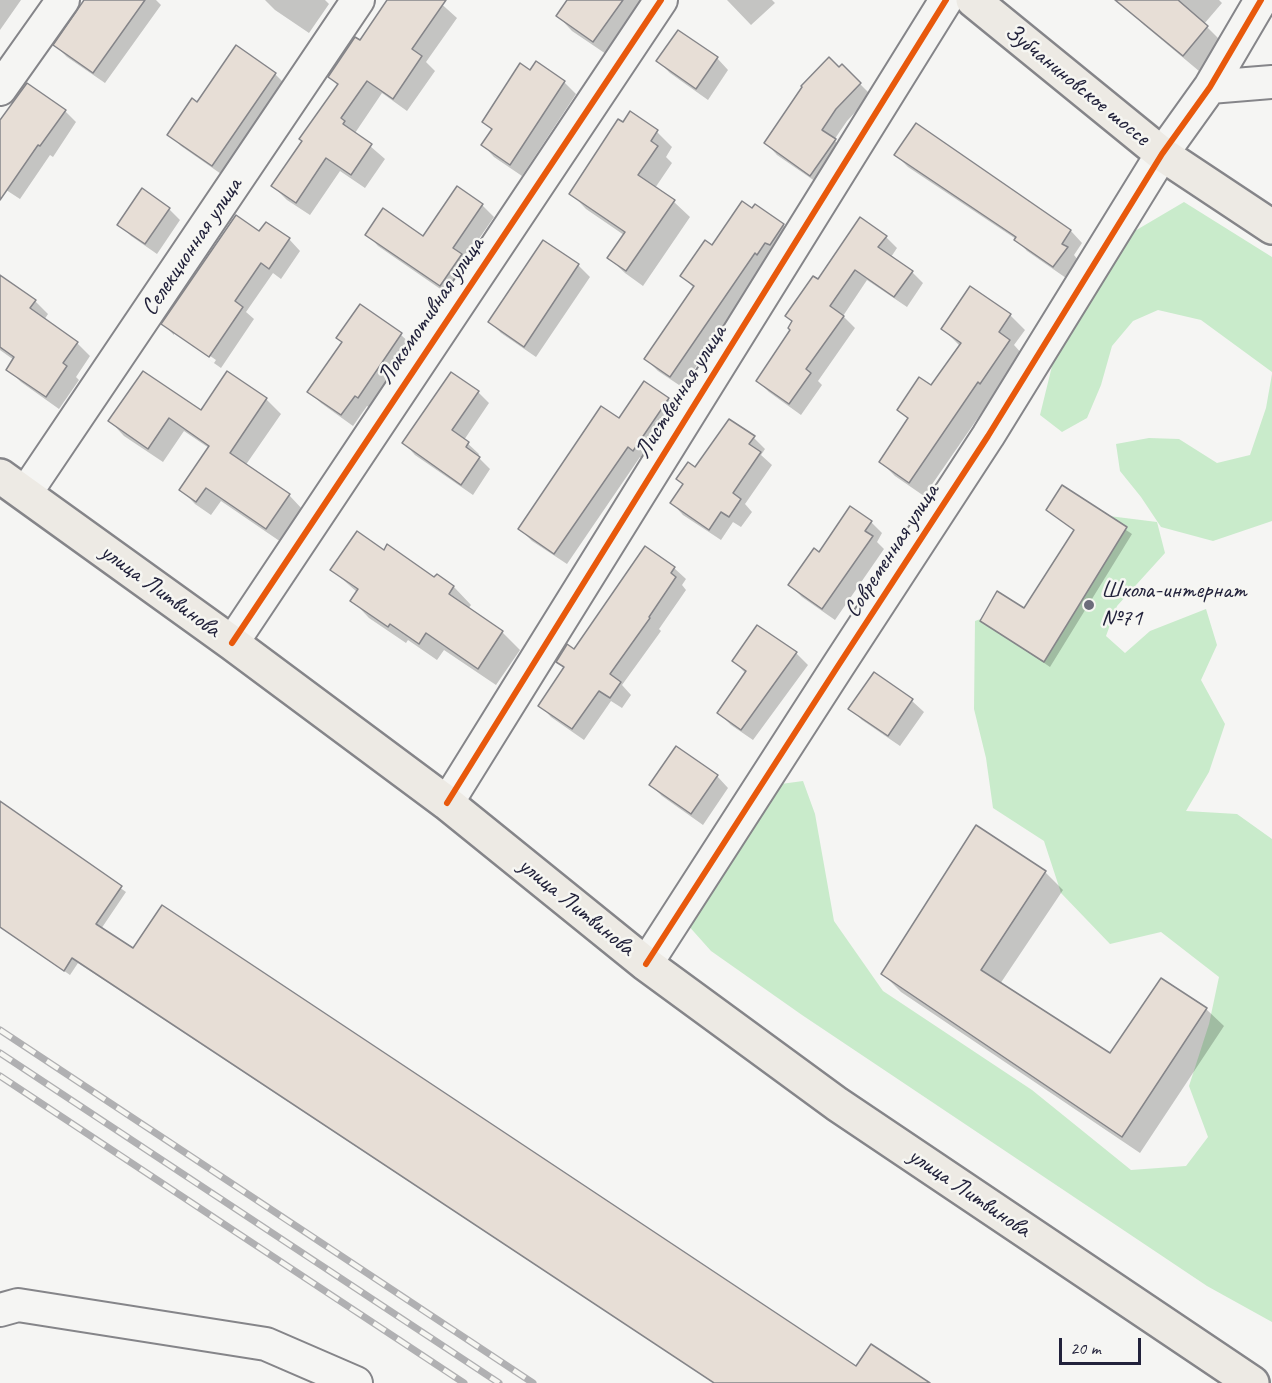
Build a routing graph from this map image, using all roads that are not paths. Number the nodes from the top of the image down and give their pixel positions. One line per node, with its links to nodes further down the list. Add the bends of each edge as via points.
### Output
1 (63, 0): 9 (street)
2 (358, 0): 12 (street, Селекционная улица)
3 (661, 0): 13 (street, Локомотивная улица)
4 (946, 0): 14 (street, Лиственная улица)
5 (973, 0): 10 (main road, Зубчаниновское шоссе)
6 (1261, 0): 8 (street, Современная улица)
7 (1272, 82): 8 (street)
8 (1210, 87): 10 (street, Современная улица)
9 (0, 89)
10 (1162, 154): 11 (main road, Зубчаниновское шоссе); 15 (street, Современная улица, via 988,436)
11 (1272, 227)
12 (13, 485): 13 (main road, улица Литвинова)
13 (232, 643): 14 (main road, улица Литвинова)
14 (447, 803): 15 (main road, улица Литвинова)
15 (646, 964): 18 (main road, улица Литвинова, via 837,1104)
16 (0, 1310): 17 (street, via 18,1305 266,1344)
17 (356, 1383)
18 (1252, 1383)

